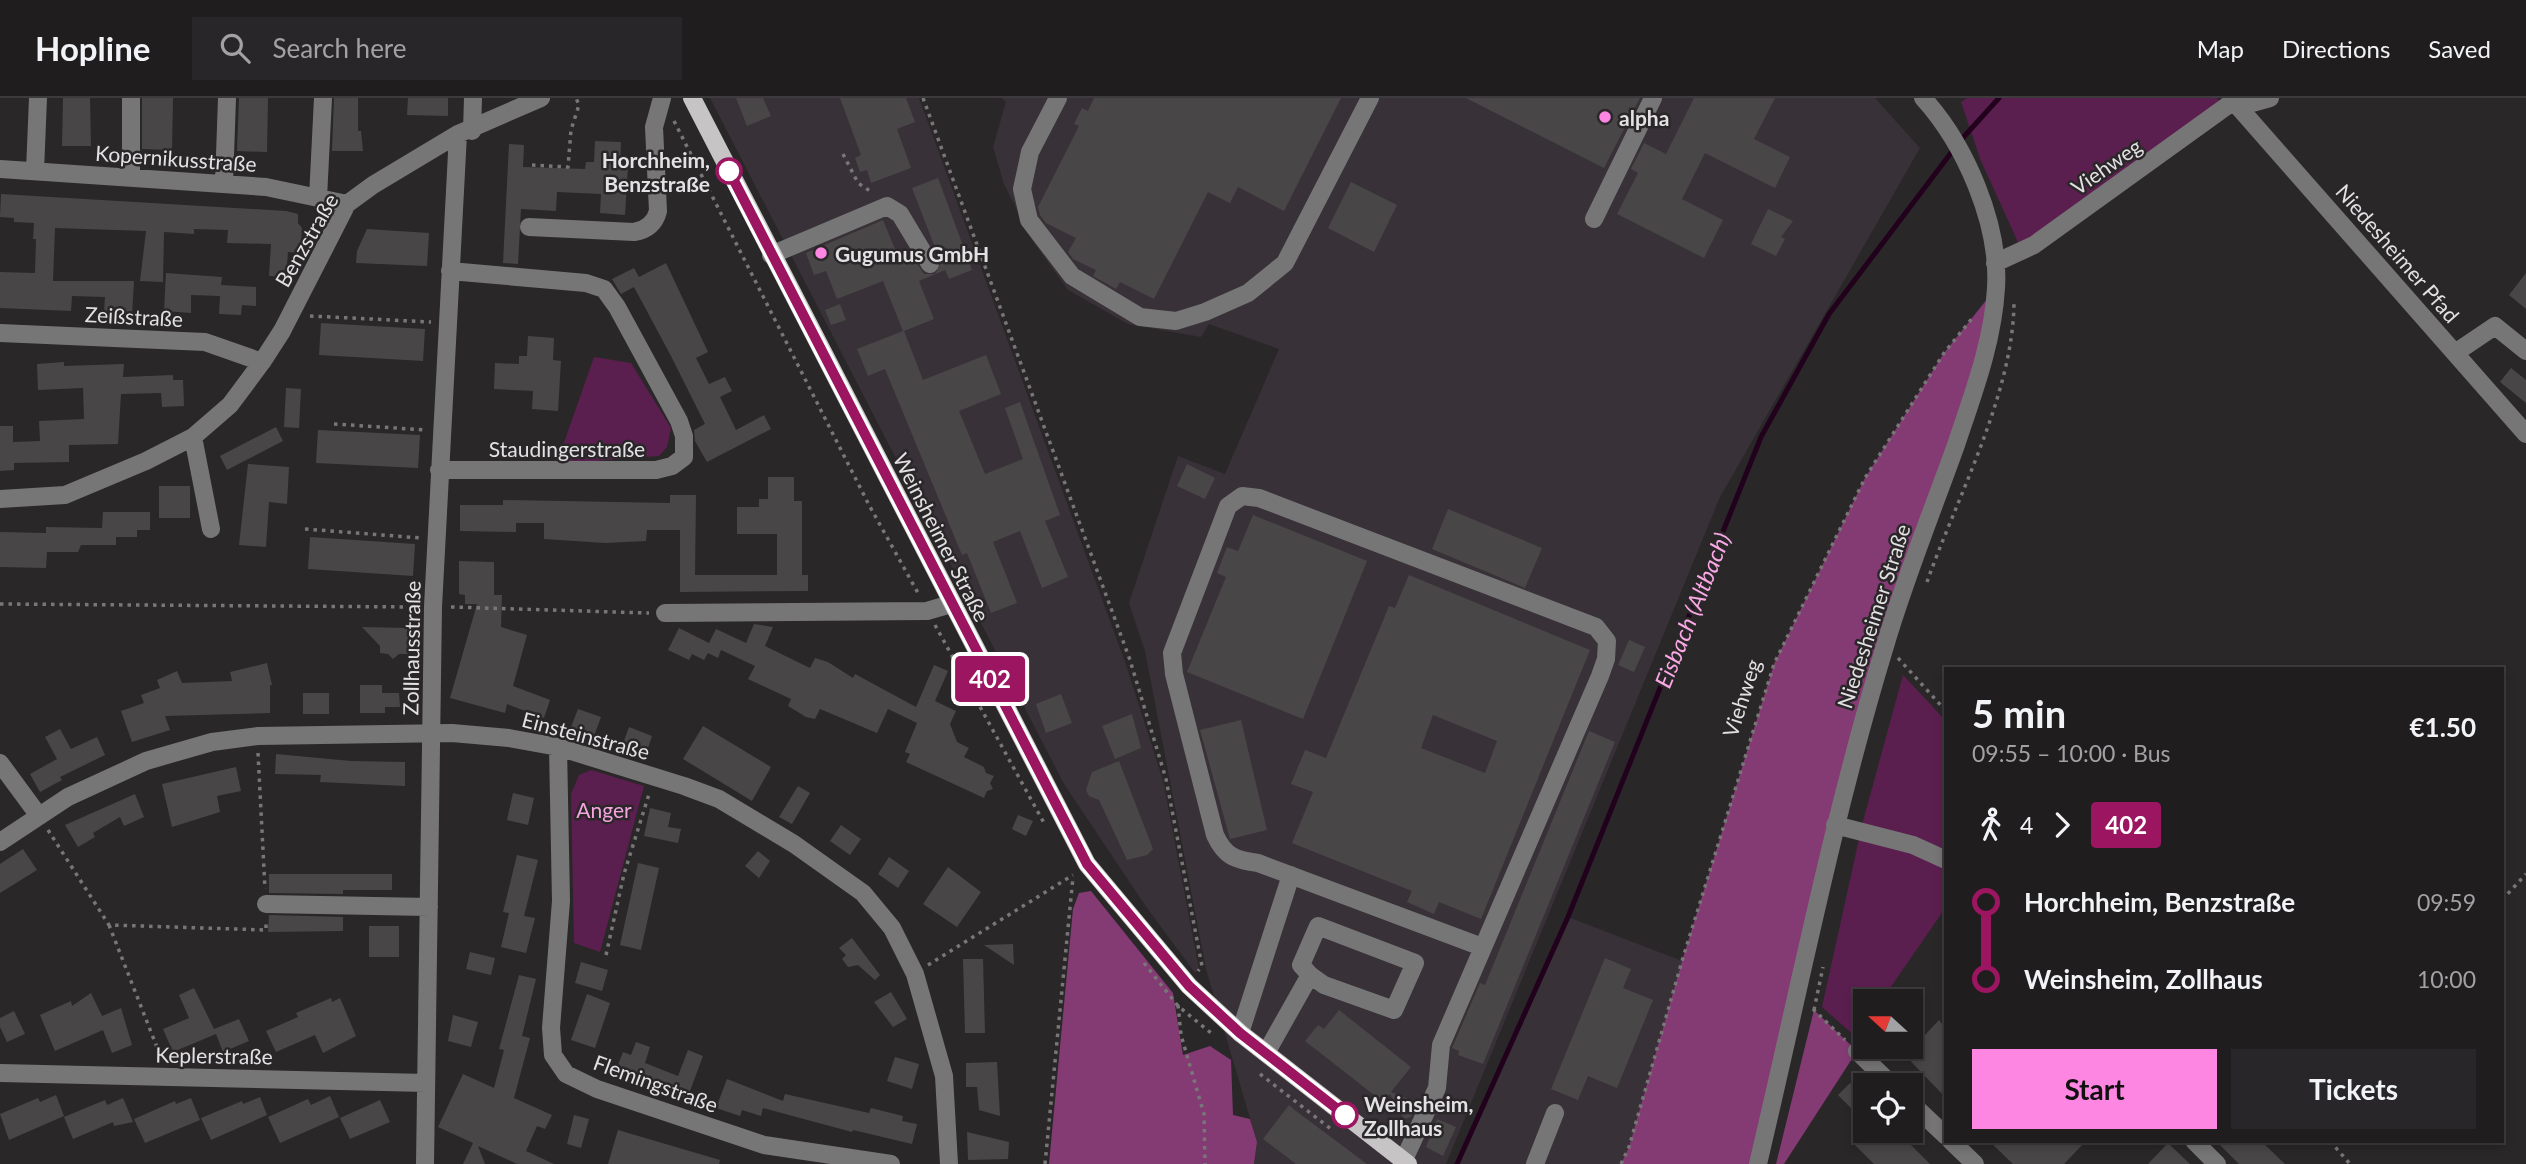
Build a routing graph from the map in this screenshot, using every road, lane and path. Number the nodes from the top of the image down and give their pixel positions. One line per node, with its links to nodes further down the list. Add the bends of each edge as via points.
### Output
1 (38, 98): 21 (street)
2 (131, 98): 22 (street)
3 (228, 98): 23 (street)
4 (323, 98): 24 (street)
5 (473, 98): 17 (street, Zollhausstraße)
6 (541, 98): 17 (street, Benzstraße)
7 (576, 98): 19 (path, via 579,105 571,130 568,167)
8 (662, 98): 28 (street, via 654,127 658,211 653,223 634,232)
9 (692, 98): 29 (main road, Weinsheimer Straße)
10 (923, 98): 75 (path, via 1130,660 1166,779 1202,966)
11 (1058, 98): 12 (street, via 1030,152 1022,189 1029,220 1072,276 1140,317 1176,321 1248,293 1285,264)
12 (1370, 98)
13 (1653, 98): 27 (street)
14 (1923, 98): 30 (street, Niedesheimer Straße, via 1970,170 1986,216)
15 (2270, 98): 16 (street, Viehweg)
16 (2237, 102): 30 (street, Viehweg, via 2034,245); 38 (street, Niedesheimer Pfad)
17 (465, 132): 25 (street, Benzstraße); 32 (street, Zollhausstraße)
18 (844, 154): 26 (path, via 858,183)
19 (532, 165)
20 (0, 169): 21 (street, Kopernikusstraße)
21 (35, 171): 22 (street, Kopernikusstraße)
22 (131, 177): 23 (street, Kopernikusstraße)
23 (224, 184): 24 (street, Kopernikusstraße)
24 (318, 198): 25 (street, Kopernikusstraße)
25 (347, 204): 34 (street, Benzstraße)
26 (887, 206): 29 (street); 31 (street, via 900,214)
27 (1594, 219)
28 (529, 227)
29 (771, 255): 50 (main road, Weinsheimer Straße)
30 (1995, 263): 33 (street, Niedesheimer Straße)
31 (930, 264)
32 (450, 271): 35 (street, Zollhausstraße); 44 (street, Staudingerstraße, via 586,282 604,289 680,421 684,457 656,470)
33 (1996, 288): 53 (street, Niedesheimer Straße, via 1982,371); 98 (path, Viehweg, via 1944,353 1865,478 1774,663)
34 (290, 315): 35 (path); 39 (street, Benzstraße)
35 (447, 323): 41 (street, Zollhausstraße)
36 (0, 333): 39 (street, Zeißstraße, via 205,342)
37 (2526, 351): 38 (street, via 2495,326)
38 (2455, 353): 42 (street, Niedesheimer Pfad)
39 (262, 362): 43 (street, Benzstraße, via 230,405)
40 (334, 424): 41 (path)
41 (441, 431): 44 (street, Zollhausstraße)
42 (2526, 434)
43 (193, 437): 45 (street, Benzstraße, via 65,495); 46 (street)
44 (439, 470): 48 (street, Zollhausstraße)
45 (0, 499)
46 (211, 529)
47 (305, 529): 48 (path)
48 (436, 539): 51 (street, Zollhausstraße)
49 (0, 604): 51 (path)
50 (951, 604): 52 (street, via 927,611); 64 (main road, Weinsheimer Straße)
51 (433, 607): 52 (path); 55 (street, Zollhausstraße)
52 (665, 613)
53 (1886, 642): 54 (path); 61 (street, Niedesheimer Straße)
54 (1944, 709)
55 (432, 734): 56 (street, Einsteinstraße); 57 (street, Einsteinstraße, via 485,735); 69 (street, Zollhausstraße)
56 (258, 736): 60 (street, Einsteinstraße, via 212,742 146,761 68,797); 68 (path)
57 (558, 747): 59 (street, Einsteinstraße); 93 (street, Flemingstraße, via 561,901 551,1028 553,1055 566,1074 597,1089 764,1145)
58 (0, 763): 60 (street)
59 (655, 776): 72 (path, via 624,874); 73 (street, Einsteinstraße, via 719,799 863,893 892,928)
60 (39, 816): 62 (street, Einsteinstraße); 70 (path)
61 (1835, 825): 63 (street, via 1913,845); 76 (street, Niedesheimer Straße)
62 (0, 842)
63 (1944, 859)
64 (1080, 869): 73 (path); 75 (main road, Weinsheimer Straße); 95 (path)
65 (2526, 874): 67 (path)
66 (1291, 875): 71 (street); 71 (street, via 1235,860 1222,850 1174,674 1172,653 1195,592 1228,506 1242,496 1259,498 1596,627 1607,641 1600,676); 77 (street)
67 (2504, 898)
68 (266, 904): 69 (street); 70 (path, via 266,930)
69 (429, 907): 84 (street, Zollhausstraße)
70 (109, 925): 83 (path)
71 (1482, 947): 91 (street, via 1441,1045 1437,1088)
72 (606, 955)
73 (915, 974): 94 (street, Einsteinstraße, via 944,1076)
74 (1310, 975): 74 (street, via 1324,985 1394,1010 1415,963 1318,926 1301,965); 79 (street)
75 (1189, 986): 77 (main road, Weinsheimer Straße); 96 (path, via 1178,1006 1181,1035 1203,1114)
76 (1797, 997): 78 (path); 99 (street, Niedesheimer Straße)
77 (1240, 1033): 79 (main road, Weinsheimer Straße)
78 (1853, 1047)
79 (1266, 1053): 91 (main road, Weinsheimer Straße)
80 (1865, 1059): 82 (street)
81 (0, 1073): 83 (street, Keplerstraße)
82 (1880, 1073)
83 (169, 1077): 84 (street, Keplerstraße)
84 (426, 1083): 92 (street, Zollhausstraße)
85 (1555, 1113): 97 (street)
86 (1923, 1114): 87 (street)
87 (1944, 1134)
88 (1953, 1143): 100 (street)
89 (2196, 1143): 101 (street)
90 (2332, 1143): 102 (path)
91 (1405, 1163)
92 (425, 1164)
93 (891, 1164)
94 (949, 1164)
95 (1045, 1164)
96 (1205, 1164)
97 (1535, 1164)
98 (1621, 1164)
99 (1758, 1164)
100 (1975, 1164)
101 (2217, 1164)
102 (2350, 1164)

